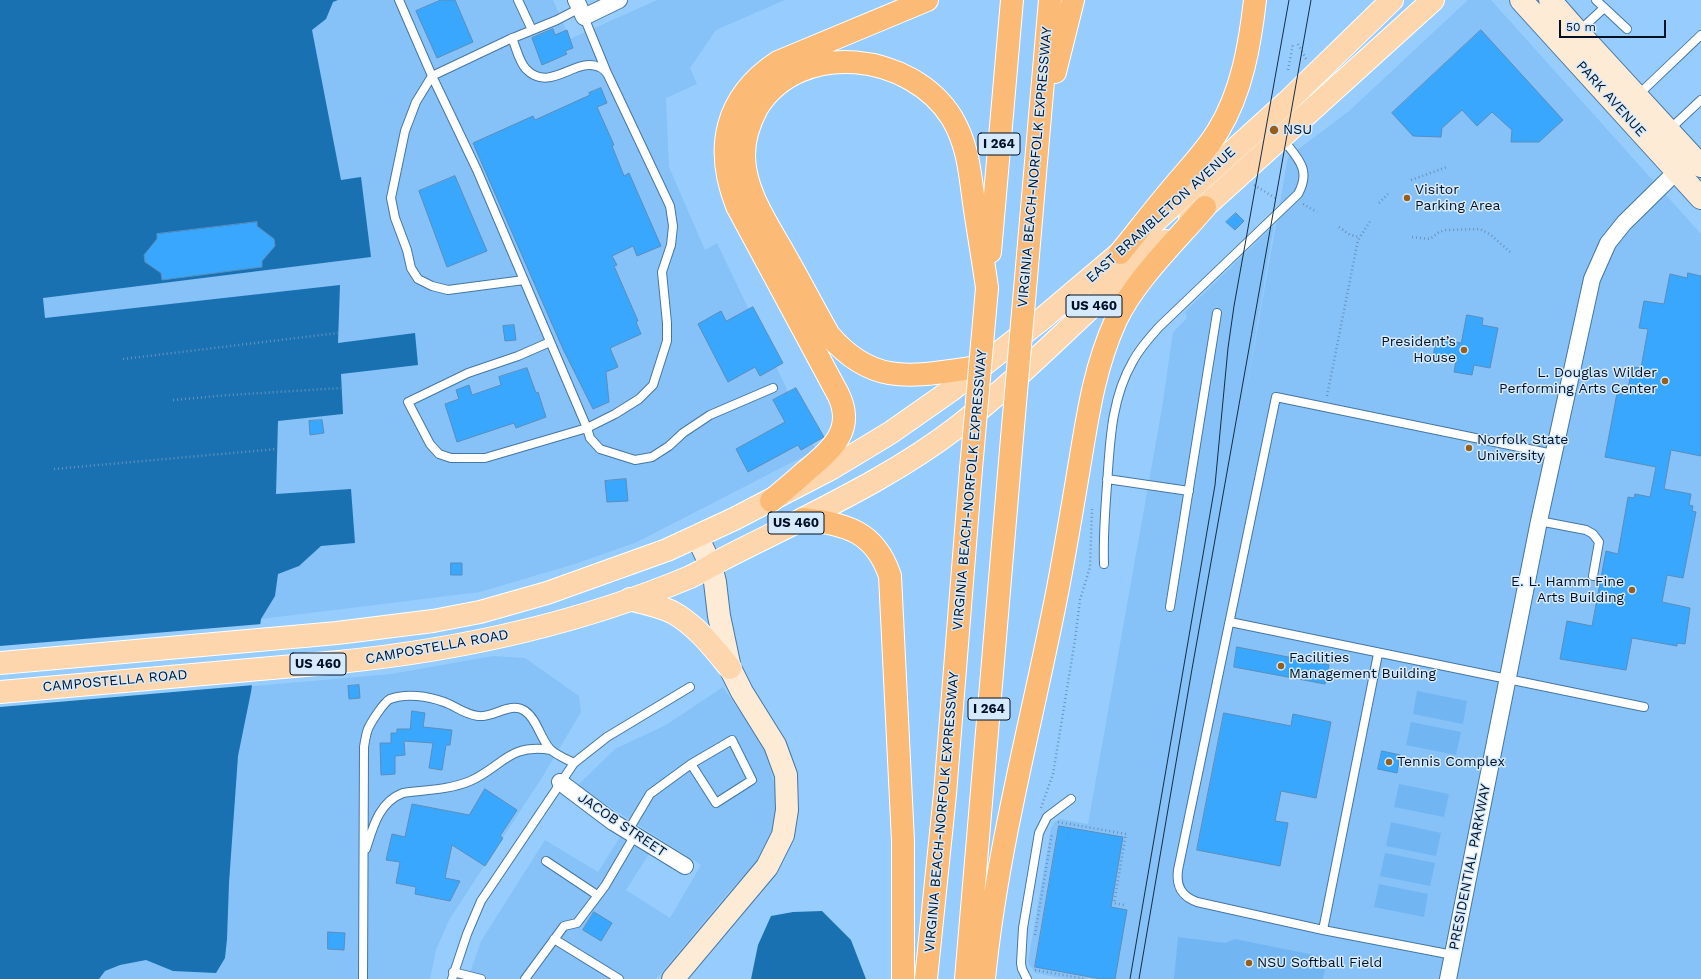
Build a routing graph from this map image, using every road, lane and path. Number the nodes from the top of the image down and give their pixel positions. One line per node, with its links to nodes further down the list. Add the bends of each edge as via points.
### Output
1 (399, 0): 26 (lane)
2 (518, 0): 16 (lane)
3 (619, 0): 14 (street)
4 (926, 0): 67 (highway, via 778,62 760,75 745,91 730,123 725,144 725,166 735,201 844,407 842,431 834,446)
5 (1012, 0): 51 (highway, VIRGINIA BEACH-NORFOLK EXPRESSWAY / I 264)
6 (1050, 0): 31 (highway, VIRGINIA BEACH-NORFOLK EXPRESSWAY / I 264)
7 (1073, 0): 31 (highway)
8 (1255, 0): 49 (highway, via 1240,79 1219,130)
9 (1392, 0): 49 (main road, EAST BRAMBLETON AVENUE / US 460, via 1316,75)
10 (1433, 0): 30 (main road, EAST BRAMBLETON AVENUE / US 460)
11 (1521, 0): 34 (street, PARK AVENUE)
12 (1550, 0): 18 (street, PARK AVENUE)
13 (1596, 0): 15 (lane)
14 (580, 8): 16 (lane); 25 (lane)
15 (1604, 8): 17 (lane); 18 (lane)
16 (532, 30): 20 (lane)
17 (1626, 30)
18 (1578, 32): 27 (street, PARK AVENUE)
19 (1701, 35): 27 (lane)
20 (512, 38): 25 (lane, via 525,68 533,75 551,78 585,65 601,67); 26 (lane)
21 (1293, 44): 24 (path)
22 (1298, 44): 23 (path)
23 (1307, 62)
24 (1288, 70)
25 (608, 75): 61 (lane, via 670,206 673,226 671,245 662,272 667,341 653,384 639,399)
26 (432, 76): 50 (lane, via 477,170); 50 (lane, via 416,102 405,131 391,198 411,268 418,279 448,290)
27 (1637, 96): 29 (street, PARK AVENUE)
28 (1701, 100): 29 (lane)
29 (1669, 130): 32 (street, PARK AVENUE)
30 (1282, 138): 41 (main road, EAST BRAMBLETON AVENUE / US 460); 65 (lane, via 1303,166 1305,176 1302,188 1293,200 1159,327 1138,352 1122,383 1114,408)
31 (1037, 149): 111 (highway, VIRGINIA BEACH-NORFOLK EXPRESSWAY / I 264, bridge)
32 (1697, 161): 34 (street, PRESIDENTIAL PARKWAY)
33 (1447, 167): 35 (path)
34 (1677, 171): 38 (street, PARK AVENUE); 63 (street, PRESIDENTIAL PARKWAY, via 1624,223 1608,243 1592,279)
35 (1411, 180)
36 (1252, 184): 39 (path)
37 (1388, 194): 40 (path)
38 (1701, 198)
39 (1280, 201)
40 (1380, 203)
41 (1205, 207): 69 (main road, EAST BRAMBLETON AVENUE / US 460, via 1153,251 1040,357 955,428 906,462); 112 (highway, via 1149,272 1127,302 1115,322 1099,363 1091,395 1057,596 1002,850)
42 (1301, 208): 43 (path, via 1303,204)
43 (1317, 212)
44 (1371, 220): 47 (path)
45 (1339, 227): 47 (path)
46 (1412, 237): 48 (path, via 1430,239 1445,230 1475,228 1491,235)
47 (1359, 238): 59 (path)
48 (1510, 252)
49 (1120, 253): 56 (main road, EAST BRAMBLETON AVENUE / US 460, via 1042,319)
50 (524, 280): 54 (lane)
51 (987, 288): 56 (highway, via 966,149 946,109 923,86 881,67 856,62 831,63 791,76 778,84 762,101 750,121 747,133 744,154 747,177 758,205 829,335 859,362 888,374 918,375); 110 (highway, VIRGINIA BEACH-NORFOLK EXPRESSWAY / I 264, bridge, via 945,794)
52 (1217, 313): 66 (lane)
53 (338, 333): 55 (path)
54 (550, 342): 61 (lane); 61 (lane, via 468,373 408,402 430,444 439,454 451,458 485,458)
55 (123, 359)
56 (979, 367): 67 (main road, EAST BRAMBLETON AVENUE / US 460, via 950,391 890,433)
57 (341, 388): 60 (path)
58 (773, 388): 61 (lane, via 710,415 652,457 635,460 600,448 590,438)
59 (1327, 396)
60 (173, 400)
61 (587, 428)
62 (277, 449): 64 (path)
63 (1553, 454): 70 (street, PRESIDENTIAL PARKWAY); 78 (lane, via 1276,397)
64 (54, 469)
65 (1107, 479): 66 (lane); 72 (lane)
66 (1189, 491): 77 (lane)
67 (771, 501): 71 (main road, EAST BRAMBLETON AVENUE / US 460)
68 (1092, 506): 91 (path, via 1090,567 1080,600 1053,774)
69 (804, 519): 73 (main road, EAST BRAMBLETON AVENUE / US 460); 109 (highway, via 846,526 863,535 880,553 890,576 903,841)
70 (1539, 521): 75 (lane, via 1586,530 1594,534 1599,542); 82 (street, PRESIDENTIAL PARKWAY)
71 (697, 536): 73 (street); 74 (main road, EAST BRAMBLETON AVENUE / US 460, via 668,550)
72 (1104, 564)
73 (710, 566): 76 (main road, EAST BRAMBLETON AVENUE / US 460, via 690,577); 81 (street)
74 (618, 568): 80 (main road, CAMPOSTELLA ROAD / US 460, via 547,593 480,612 433,621 337,633)
75 (1593, 576)
76 (630, 599): 81 (main road, via 671,612 680,618 701,633); 84 (main road, CAMPOSTELLA ROAD / US 460, via 556,624 396,656)
77 (1170, 607)
78 (1230, 622): 79 (lane); 98 (lane, via 1177,884 1182,894 1197,902)
79 (1378, 654): 82 (lane); 98 (lane)
80 (0, 662)
81 (730, 668): 108 (street, via 774,745 786,775 787,810 783,835 767,867)
82 (1507, 680): 85 (lane); 101 (street, PRESIDENTIAL PARKWAY)
83 (690, 687): 87 (lane, via 607,737)
84 (0, 692)
85 (1644, 707)
86 (551, 750): 87 (lane); 93 (lane, via 538,747 523,749 471,780 454,787 396,796 375,819); 93 (lane, via 539,734 532,718 524,710 505,709 493,715 479,716 463,712 445,702 423,697 405,696 389,700 369,728 364,746)
87 (574, 763): 89 (lane)
88 (691, 764): 88 (lane, via 732,740 752,780 716,803); 92 (lane, via 650,794)
89 (560, 782): 92 (street, JACOB STREET); 103 (lane, via 481,901)
90 (1071, 799): 113 (lane, via 1047,817 1039,833 1023,928 1021,963)
91 (1039, 812)
92 (632, 833): 95 (street, JACOB STREET); 96 (lane, via 605,886)
93 (364, 855): 104 (lane)
94 (546, 861): 96 (lane)
95 (685, 866)
96 (597, 895): 100 (lane, via 577,923 564,926)
97 (1124, 905): 99 (path, via 1114,904 1126,834 1060,822 1054,826)
98 (1323, 930): 101 (lane)
99 (1034, 938)
100 (554, 939): 106 (lane); 107 (lane)
101 (1453, 955): 115 (street, PRESIDENTIAL PARKWAY)
102 (1032, 966): 114 (path, via 1039,972)
103 (452, 975): 105 (lane)
104 (363, 979)
105 (480, 979)
106 (525, 979)
107 (619, 979)
108 (673, 979)
109 (903, 979)
110 (926, 979)
111 (966, 979)
112 (984, 979)
113 (1027, 979)
114 (1086, 979)
115 (1448, 979)

